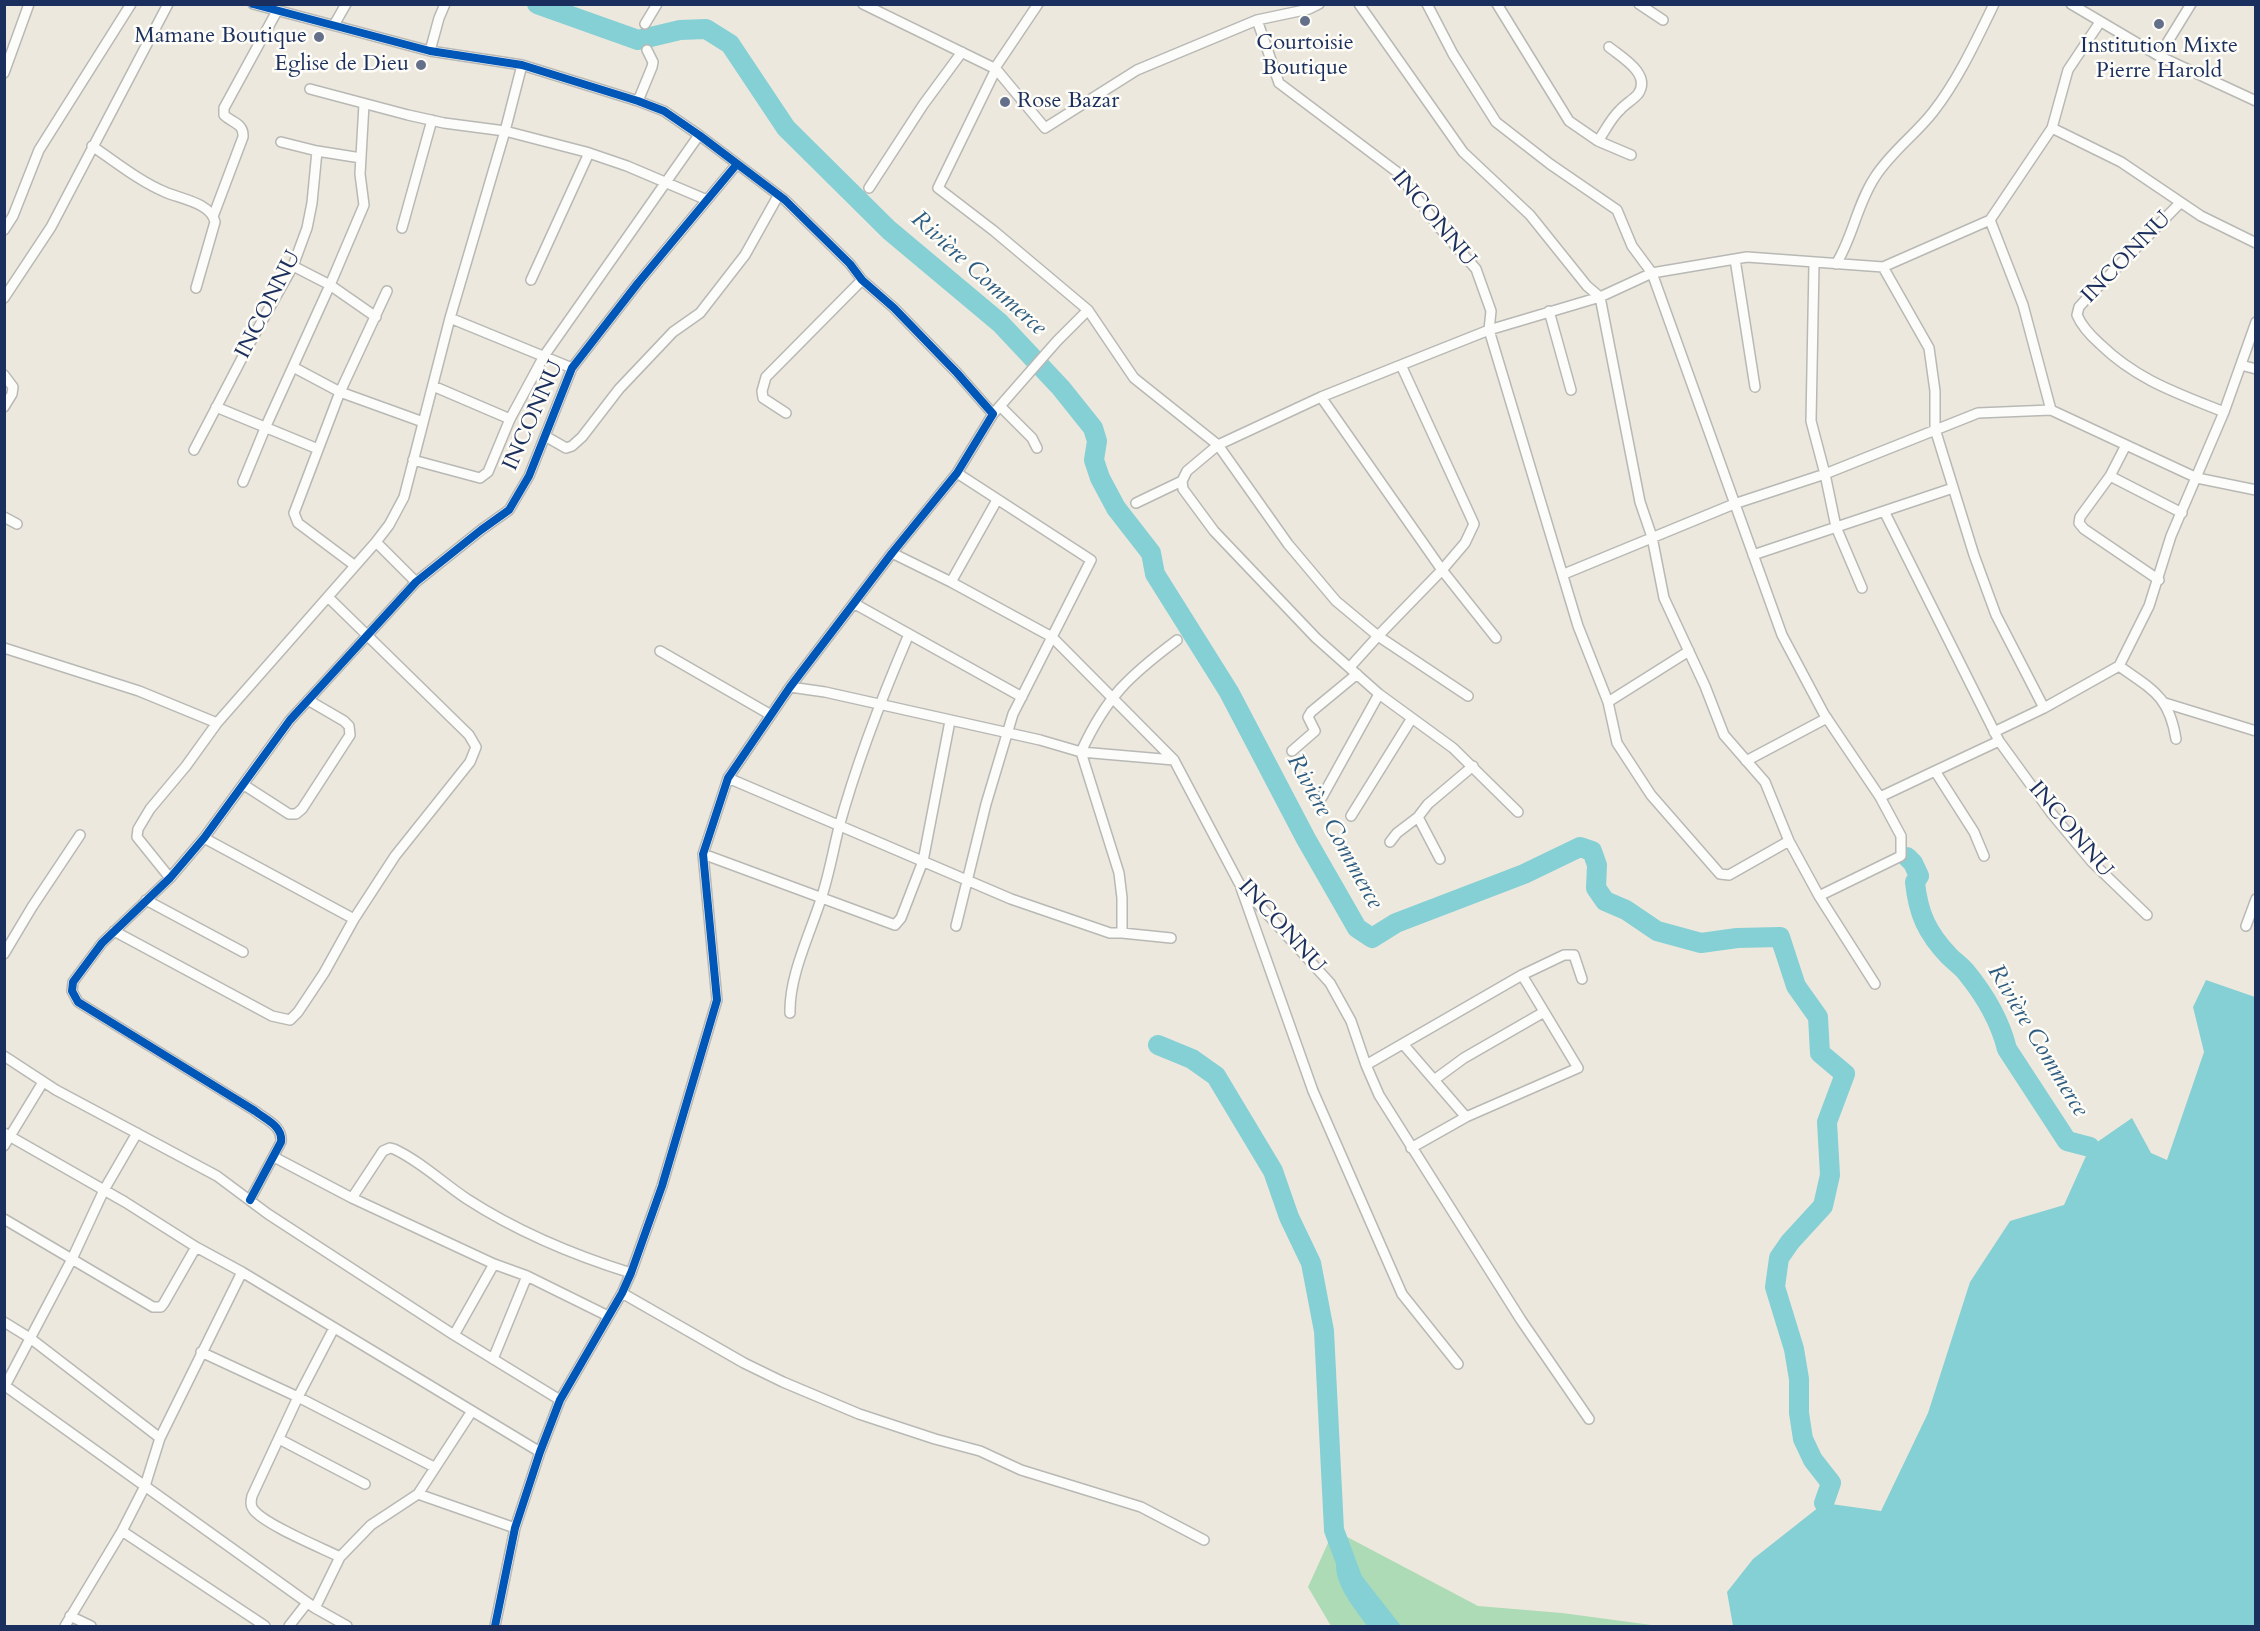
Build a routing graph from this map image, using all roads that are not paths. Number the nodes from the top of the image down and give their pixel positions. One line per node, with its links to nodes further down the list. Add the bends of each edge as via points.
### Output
1 (30, 4): 31 (street)
2 (131, 4): 56 (street, via 39,150)
3 (168, 4): 42 (street)
4 (253, 4): 18 (street)
5 (346, 4): 23 (street)
6 (446, 4): 26 (street)
7 (657, 4): 22 (street)
8 (863, 4): 27 (street)
9 (1038, 4): 30 (street)
10 (1318, 4): 19 (street)
11 (1359, 4): 69 (street, via 1463,152 1530,215)
12 (1427, 4): 63 (street, via 1496,122 1617,210 1632,246)
13 (1497, 4): 40 (street, via 1569,121)
14 (1640, 4): 20 (street)
15 (1994, 4): 60 (street, via 1941,101 1875,177)
16 (2071, 4): 21 (street)
17 (2191, 4): 28 (street)
18 (284, 9): 23 (street); 53 (street, via 224,108 226,118 244,130)
19 (1257, 20): 30 (street, via 1137,70 1045,128); 76 (street, INCONNU, via 1279,83 1397,172 1476,269 1491,311)
20 (1663, 20)
21 (2100, 22): 28 (street); 37 (street, via 2068,70)
22 (645, 24)
23 (334, 25): 26 (street)
24 (1608, 46): 40 (street, via 1633,67 1640,76 1641,88 1619,110)
25 (647, 50): 33 (street, via 653,62)
26 (430, 51): 29 (street)
27 (962, 52): 30 (street); 49 (street)
28 (2159, 56): 34 (street)
29 (522, 65): 33 (street); 38 (street)
30 (996, 68): 71 (street, via 938,188)
31 (4, 73)
32 (310, 89): 35 (street)
33 (638, 101): 39 (street, via 664,111)
34 (2256, 101)
35 (364, 104): 36 (street); 46 (street, INCONNU)
36 (432, 120): 38 (street); 55 (street)
37 (2052, 128): 52 (street, INCONNU, via 2121,162); 54 (street)
38 (505, 131): 44 (street); 74 (street)
39 (699, 135): 47 (street); 48 (street, INCONNU)
40 (1598, 141): 45 (street)
41 (281, 142): 43 (street)
42 (93, 146): 53 (street, via 162,191); 70 (street, via 51,226)
43 (317, 151): 46 (street); 61 (street, INCONNU, via 307,228)
44 (589, 153): 48 (street); 64 (street)
45 (1631, 155)
46 (361, 158): 66 (street, INCONNU, via 364,205)
47 (737, 164): 50 (street); 51 (street, INCONNU)
48 (665, 182): 51 (street); 77 (street, INCONNU)
49 (870, 188)
50 (778, 196): 65 (street); 100 (street, INCONNU, via 745,255 700,313 673,332 619,389 582,437 566,448)
51 (707, 200): 81 (street, INCONNU)
52 (2180, 202): 57 (street, INCONNU); 93 (street, INCONNU, via 2088,297 2077,315 2091,336 2136,374)
53 (214, 214): 67 (street)
54 (1990, 220): 62 (street); 92 (street, via 2023,305)
55 (402, 228)
56 (4, 230)
57 (2256, 243)
58 (1735, 260): 59 (street, via 1747,257); 63 (street); 85 (street)
59 (1815, 264): 60 (street); 108 (street, via 1810,421)
60 (1836, 264): 62 (street)
61 (293, 266): 66 (street); 91 (street, INCONNU)
62 (1883, 267): 99 (street, via 1929,348)
63 (1652, 273): 69 (street); 117 (street)
64 (531, 280)
65 (862, 280): 94 (street, via 766,377 763,398); 95 (street, via 910,324)
66 (330, 285): 73 (street); 80 (street, INCONNU)
67 (196, 288)
68 (387, 291): 73 (street)
69 (1600, 297): 72 (street); 123 (street, via 1640,502)
70 (4, 298)
71 (1088, 310): 89 (street); 103 (street, via 1134,378)
72 (1549, 311): 76 (street); 86 (street)
73 (376, 317): 87 (street)
74 (450, 318): 77 (street, INCONNU); 84 (street)
75 (2256, 322): 78 (street)
76 (1489, 330): 79 (street); 129 (street, INCONNU)
77 (544, 356): 81 (street, INCONNU); 96 (street, INCONNU)
78 (2241, 364): 82 (street); 93 (street)
79 (1401, 365): 88 (street); 128 (street, via 1474,524 1465,543)
80 (293, 367): 87 (street); 98 (street, INCONNU)
81 (572, 368): 100 (street, INCONNU)
82 (2256, 369)
83 (4, 375): 90 (street, via 13,387)
84 (432, 386): 96 (street, INCONNU); 97 (street)
85 (1755, 387)
86 (1571, 390)
87 (340, 392): 97 (street); 104 (street)
88 (1321, 398): 103 (street); 128 (street)
89 (1000, 406): 95 (street); 102 (street, via 1032,438)
90 (4, 407)
91 (216, 408): 98 (street); 105 (street, INCONNU)
92 (2051, 411): 99 (street, via 1978,413); 101 (street)
93 (2224, 412): 110 (street)
94 (786, 413)
95 (993, 414): 107 (street)
96 (510, 419): 106 (street, INCONNU, via 488,472 480,478)
97 (423, 422): 106 (street)
98 (266, 426): 104 (street); 112 (street, INCONNU)
99 (1935, 429): 108 (street); 113 (street)
100 (545, 436): 131 (street, INCONNU, via 529,476 509,510)
101 (2126, 445): 109 (street); 110 (street)
102 (1036, 448)
103 (1220, 448): 111 (street, via 1187,471); 138 (street, via 1288,544 1336,601)
104 (318, 449): 127 (street, via 295,519)
105 (194, 450)
106 (413, 460): 124 (street, via 404,497)
107 (957, 473): 115 (street); 125 (street)
108 (1825, 474): 117 (street); 122 (street)
109 (2110, 476): 119 (street); 130 (street, via 2079,523)
110 (2197, 478): 114 (street); 119 (street)
111 (1182, 481): 116 (street); 146 (street, via 1183,489 1214,531 1249,570)
112 (243, 482)
113 (1953, 488): 118 (street); 156 (street, via 1996,615)
114 (2256, 490)
115 (998, 500): 132 (street); 139 (street, via 1091,561)
116 (1136, 503)
117 (1734, 504): 123 (street); 126 (street)
118 (1884, 511): 122 (street); 164 (street, INCONNU)
119 (2182, 513): 130 (street)
120 (4, 517): 121 (street)
121 (17, 524)
122 (1836, 527): 126 (street); 133 (street)
123 (1652, 537): 129 (street); 144 (street, via 1664,598)
124 (376, 542): 127 (street); 131 (street)
125 (892, 553): 132 (street, INCONNU); 135 (street)
126 (1752, 555): 159 (street, via 1782,634)
127 (354, 565): 134 (street)
128 (1442, 570): 138 (street); 140 (street)
129 (1564, 573): 153 (street, INCONNU, via 1578,626)
130 (2159, 580): 145 (street)
131 (416, 582): 137 (street, INCONNU)
132 (951, 582): 139 (street, INCONNU)
133 (1862, 588)
134 (328, 597): 137 (street); 161 (street)
135 (855, 604): 136 (street); 147 (street)
136 (909, 634): 151 (street); 154 (street)
137 (368, 635): 152 (street, INCONNU); 196 (street, via 469,735 476,747 470,762 395,856)
138 (1378, 636): 146 (street); 150 (street)
139 (1052, 637): 149 (street, INCONNU); 151 (street)
140 (1496, 638)
141 (1177, 640): 149 (street)
142 (4, 648): 161 (street, via 139,690)
143 (660, 651): 157 (street)
144 (1689, 651): 153 (street); 169 (street, via 1724,735)
145 (2119, 666): 155 (street, via 2156,692); 156 (street)
146 (1353, 670): 148 (street); 166 (street, via 1311,712 1308,717 1315,731)
147 (790, 687): 154 (street); 157 (street)
148 (1379, 694): 158 (street); 174 (street)
149 (1112, 696): 167 (street); 168 (street, INCONNU)
150 (1468, 696)
151 (1022, 697): 163 (street)
152 (309, 700): 173 (street, INCONNU); 173 (street, via 344,721 350,735 302,809 289,814)
153 (1608, 702): 182 (street, INCONNU, via 1617,743 1633,769 1670,819 1720,874 1729,875)
154 (878, 704): 160 (street); 179 (street)
155 (2165, 704): 162 (street); 165 (street, via 2173,717)
156 (2044, 708): 164 (street)
157 (771, 716): 172 (street)
158 (1412, 718): 170 (street); 177 (street)
159 (1827, 718): 169 (street); 175 (street)
160 (950, 721): 163 (street); 187 (street)
161 (217, 723): 188 (street, via 138,829 141,844)
162 (2256, 731)
163 (1007, 733): 167 (street); 189 (street)
164 (1996, 736): 171 (street); 195 (street, INCONNU, via 2092,862)
165 (2176, 739)
166 (1292, 751)
167 (1081, 752): 168 (street); 200 (street, via 1119,873)
168 (1174, 760): 190 (street, INCONNU)
169 (1746, 761): 182 (street, via 1765,782)
170 (1473, 766): 176 (street); 178 (street)
171 (1935, 771): 175 (street); 185 (street, via 1974,832)
172 (728, 778): 179 (street); 184 (street)
173 (244, 785): 181 (street, INCONNU)
174 (1322, 797)
175 (1880, 797): 192 (street, via 1901,836 1901,856)
176 (1518, 812)
177 (1351, 816)
178 (1418, 817): 183 (street); 186 (street)
179 (839, 826): 187 (street); 191 (street)
180 (80, 835): 203 (street)
181 (204, 838): 188 (street, INCONNU); 196 (street)
182 (1789, 841): 192 (street)
183 (1390, 842)
184 (703, 854): 191 (street); 228 (street, via 717,1000 662,1186)
185 (1984, 856)
186 (1440, 859)
187 (923, 861): 189 (street); 191 (street, via 895,925)
188 (170, 878): 194 (street, INCONNU)
189 (968, 879): 197 (street); 200 (street, via 1053,914 1110,933)
190 (1239, 883): 211 (street, INCONNU, via 1330,983 1351,1021); 238 (street, via 1313,1091 1402,1294)
191 (822, 896): 208 (street, via 802,953)
192 (1819, 896): 206 (street)
193 (2256, 899): 198 (street)
194 (146, 900): 199 (street, INCONNU); 202 (street)
195 (2147, 915)
196 (354, 919): 199 (street, via 324,973 290,1020 272,1016)
197 (956, 926)
198 (2246, 926)
199 (114, 931): 219 (street, INCONNU, via 73,981 73,996 278,1128 281,1142)
200 (1122, 933): 201 (street)
201 (1171, 938)
202 (243, 952)
203 (4, 954)
204 (1522, 975): 205 (street, via 1564,955 1574,955); 207 (street); 209 (street)
205 (1582, 979)
206 (1875, 984)
207 (1544, 1012): 212 (street); 214 (street, via 1578,1068)
208 (790, 1013)
209 (1403, 1044): 211 (street); 212 (street)
210 (4, 1056): 213 (street)
211 (1366, 1065): 218 (street, INCONNU)
212 (1434, 1080): 214 (street)
213 (43, 1082): 215 (street); 216 (street)
214 (1466, 1117): 218 (street)
215 (136, 1133): 220 (street); 222 (street, via 217,1176)
216 (8, 1134): 217 (street); 220 (street)
217 (4, 1146)
218 (1411, 1148): 243 (street, INCONNU)
219 (274, 1157): 221 (street); 222 (street)
220 (104, 1191): 224 (street); 225 (street)
221 (352, 1198): 226 (street); 228 (street, via 383,1151 394,1149 519,1229 585,1259)
222 (250, 1200): 234 (street)
223 (4, 1219): 225 (street)
224 (196, 1247): 225 (street, via 161,1307 153,1307); 227 (street)
225 (72, 1259): 235 (street)
226 (494, 1264): 229 (street); 234 (street)
227 (242, 1272): 233 (street); 236 (street)
228 (631, 1273): 230 (street)
229 (527, 1276): 231 (street); 237 (street)
230 (622, 1293): 231 (street); 253 (street, via 744,1362 848,1410 1141,1507)
231 (608, 1316): 241 (street)
232 (4, 1322): 235 (street)
233 (334, 1328): 240 (street); 242 (street)
234 (454, 1335): 237 (street)
235 (30, 1338): 239 (street); 244 (street)
236 (201, 1352): 240 (street); 244 (street)
237 (493, 1359): 241 (street)
238 (1458, 1364)
239 (5, 1386): 249 (street)
240 (298, 1397): 245 (street); 247 (street)
241 (560, 1400): 246 (street)
242 (472, 1411): 246 (street); 247 (street)
243 (1589, 1419)
244 (160, 1438): 249 (street)
245 (279, 1439): 248 (street); 254 (street, via 252,1496 252,1508)
246 (540, 1452): 251 (street)
247 (434, 1467): 250 (street)
248 (365, 1484)
249 (145, 1486): 252 (street); 255 (street)
250 (418, 1494): 251 (street); 254 (street, via 371,1525)
251 (515, 1528): 262 (street)
252 (122, 1531): 256 (street); 259 (street)
253 (1204, 1540)
254 (340, 1557): 255 (street)
255 (311, 1605): 260 (street); 261 (street)
256 (70, 1616): 257 (street); 258 (street)
257 (65, 1626)
258 (91, 1626)
259 (265, 1626)
260 (289, 1626)
261 (347, 1626)
262 (495, 1626)

